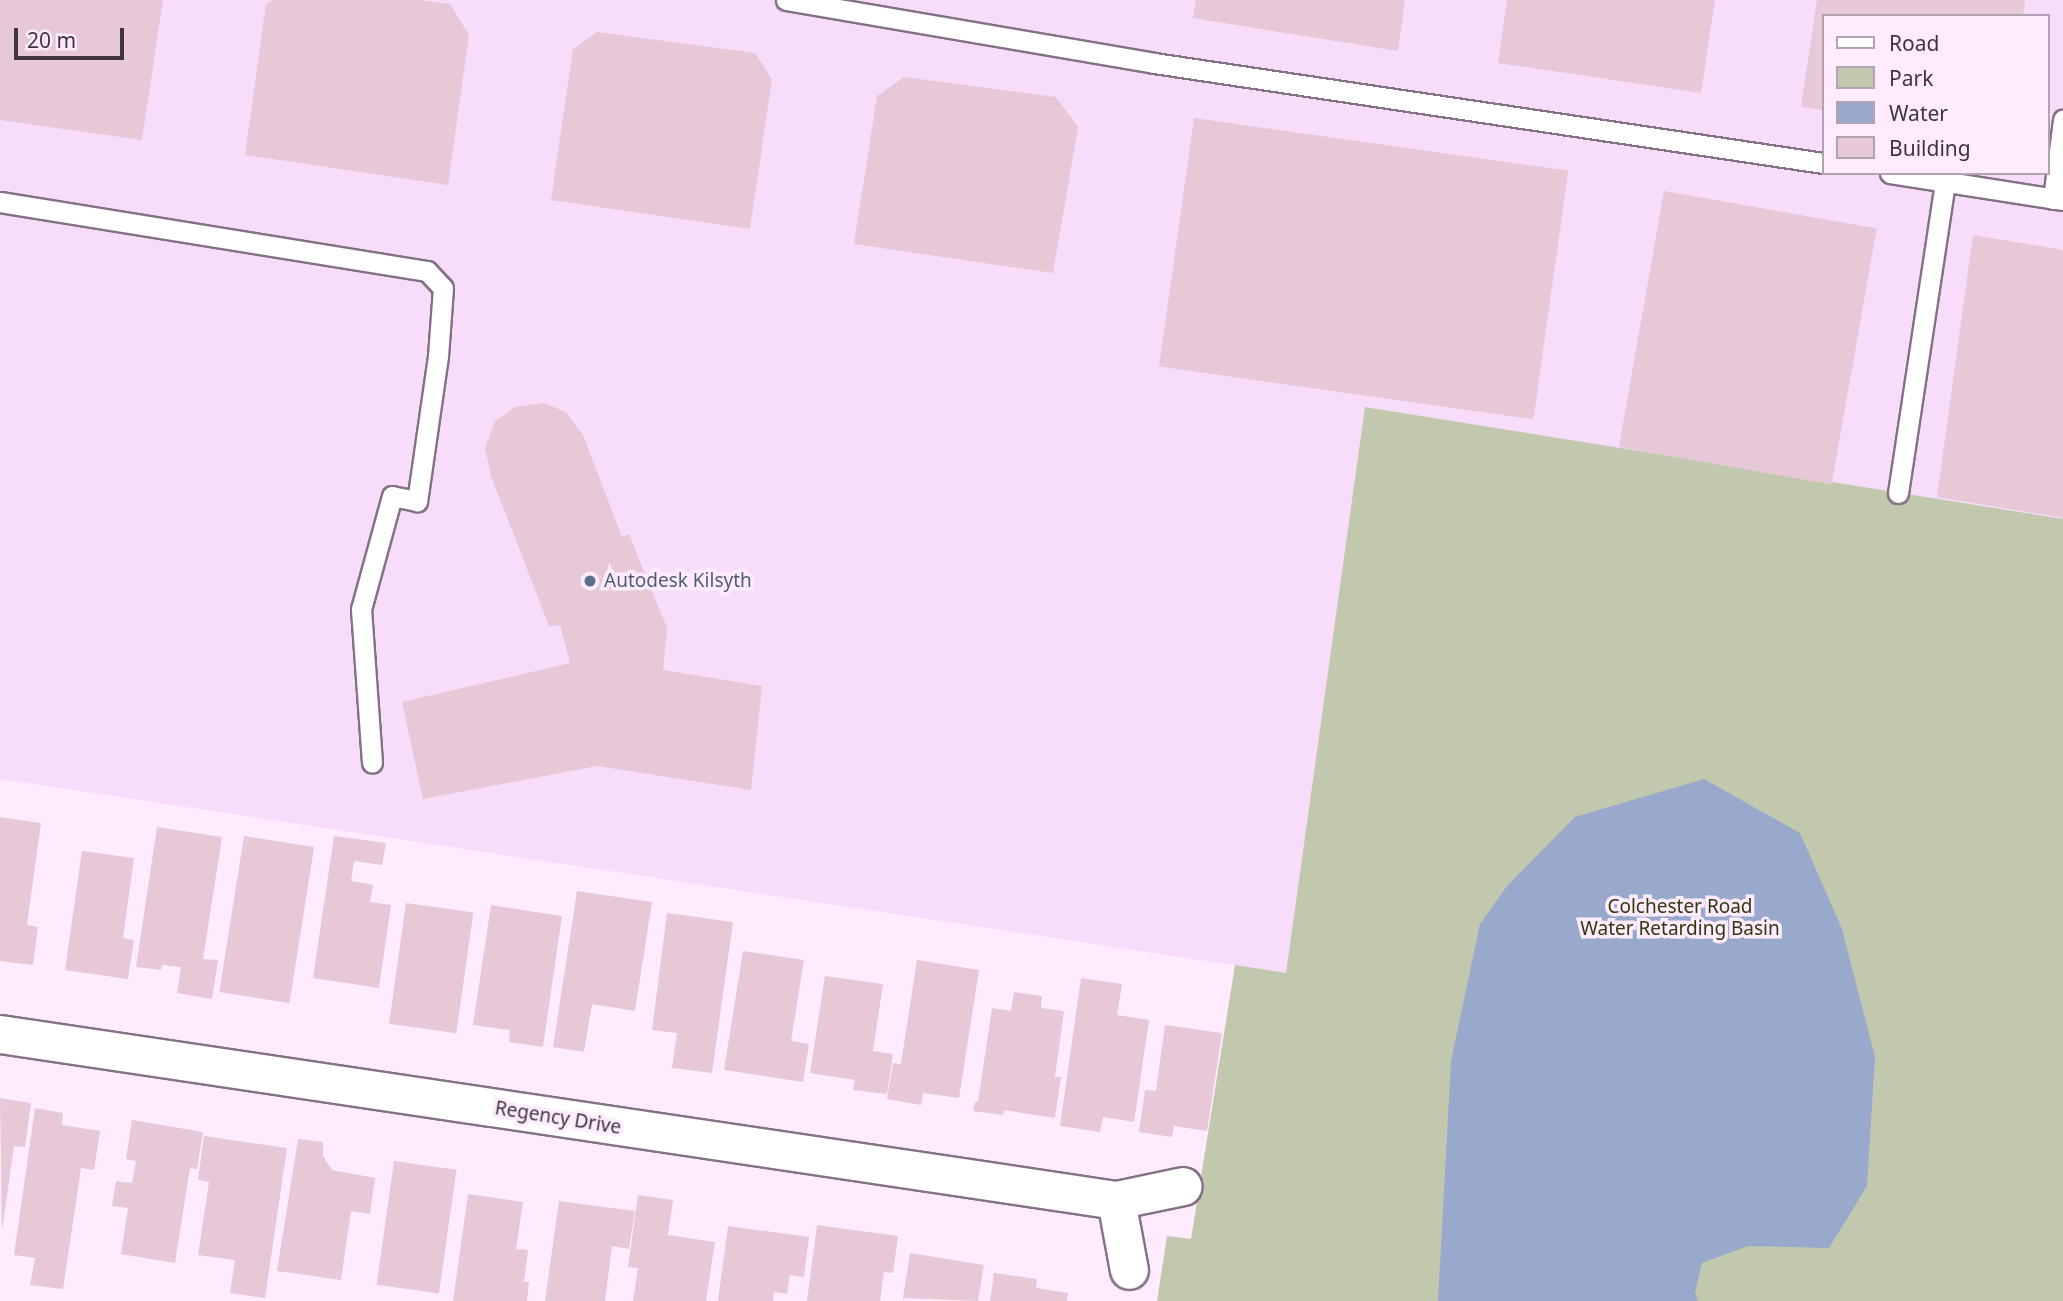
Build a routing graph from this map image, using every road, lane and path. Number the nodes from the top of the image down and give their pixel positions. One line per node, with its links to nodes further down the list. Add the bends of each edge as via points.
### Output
1 (786, 0): 3 (lane, via 1154,63)
2 (2063, 120): 6 (lane)
3 (1822, 163)
4 (1902, 175): 5 (lane)
5 (1945, 182): 6 (lane); 8 (lane)
6 (2058, 200)
7 (0, 202): 9 (lane, via 427,271 443,288 417,501 392,496 362,609)
8 (1898, 493)
9 (372, 763)
10 (0, 1034): 12 (street, Regency Drive)
11 (1183, 1186): 12 (street, Regency Drive)
12 (1116, 1200): 13 (street)
13 (1129, 1270)

